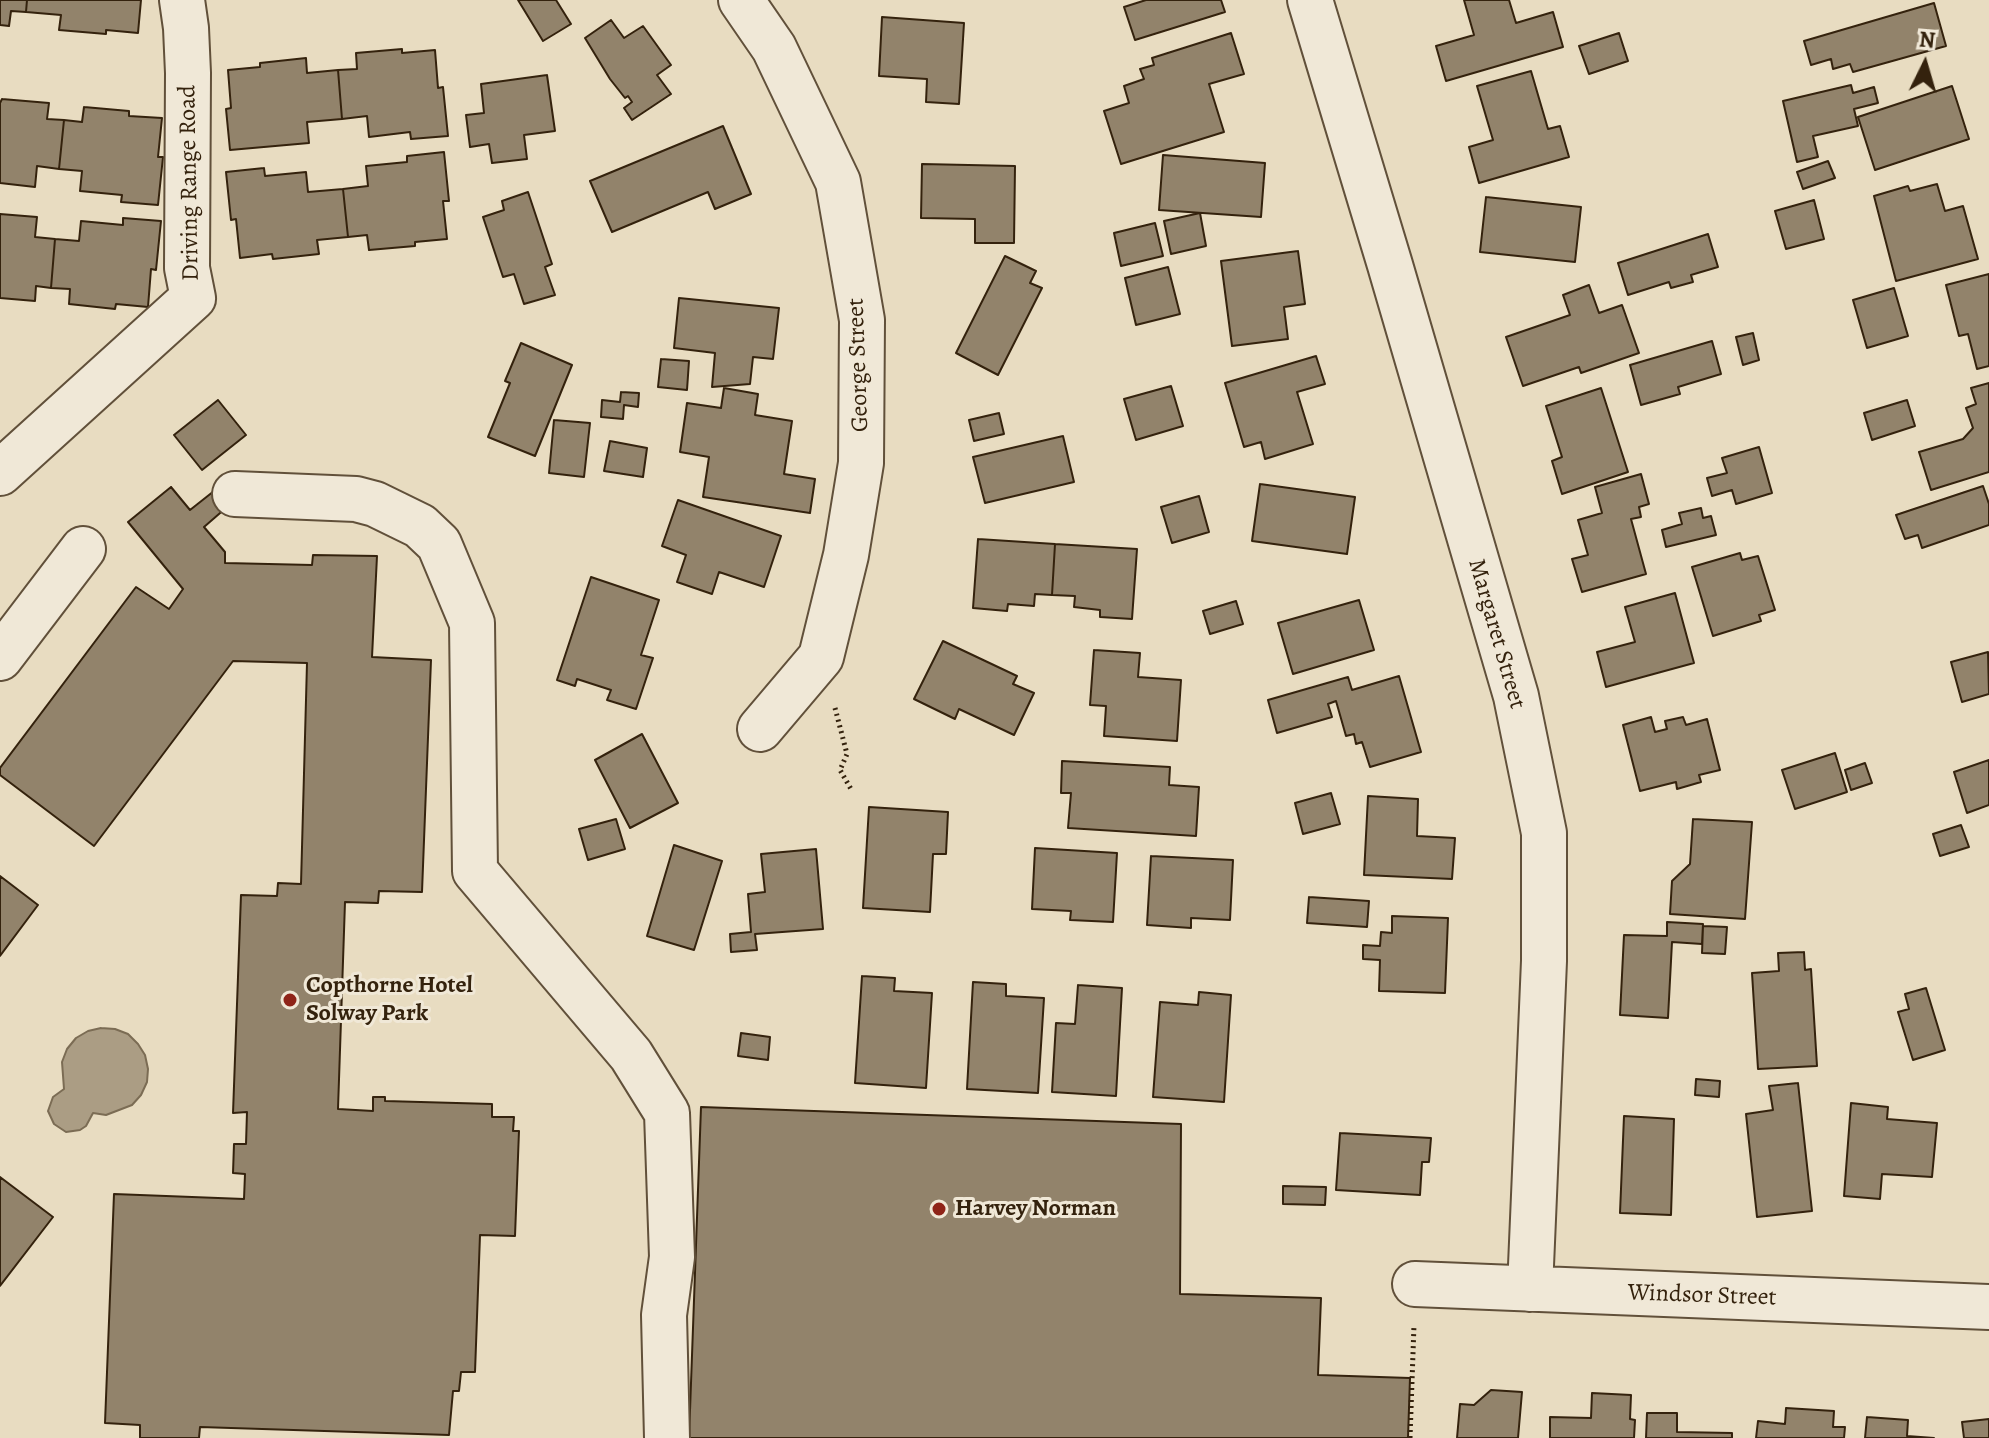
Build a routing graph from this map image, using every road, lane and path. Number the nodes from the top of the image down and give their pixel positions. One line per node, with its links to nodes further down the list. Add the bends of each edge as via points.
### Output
1 (182, 0): 4 (street, Driving Range Road, via 188,73 187,268 193,298)
2 (741, 0): 7 (street, George Street, via 774,48 838,182 862,320 861,463)
3 (1310, 0): 12 (street, Margaret Street, via 1516,696 1544,833)
4 (0, 473)
5 (235, 494): 14 (street, via 356,499 420,526 439,544 472,623 475,871 631,1055 667,1113 672,1257 664,1315)
6 (83, 549): 8 (street)
7 (821, 657): 9 (street, George Street); 10 (path, via 847,754 840,770)
8 (0, 658)
9 (760, 729)
10 (851, 789)
11 (1415, 1284): 12 (street, Windsor Street); 15 (path)
12 (1530, 1289): 13 (street, Windsor Street)
13 (1989, 1307)
14 (667, 1438)
15 (1410, 1438)

